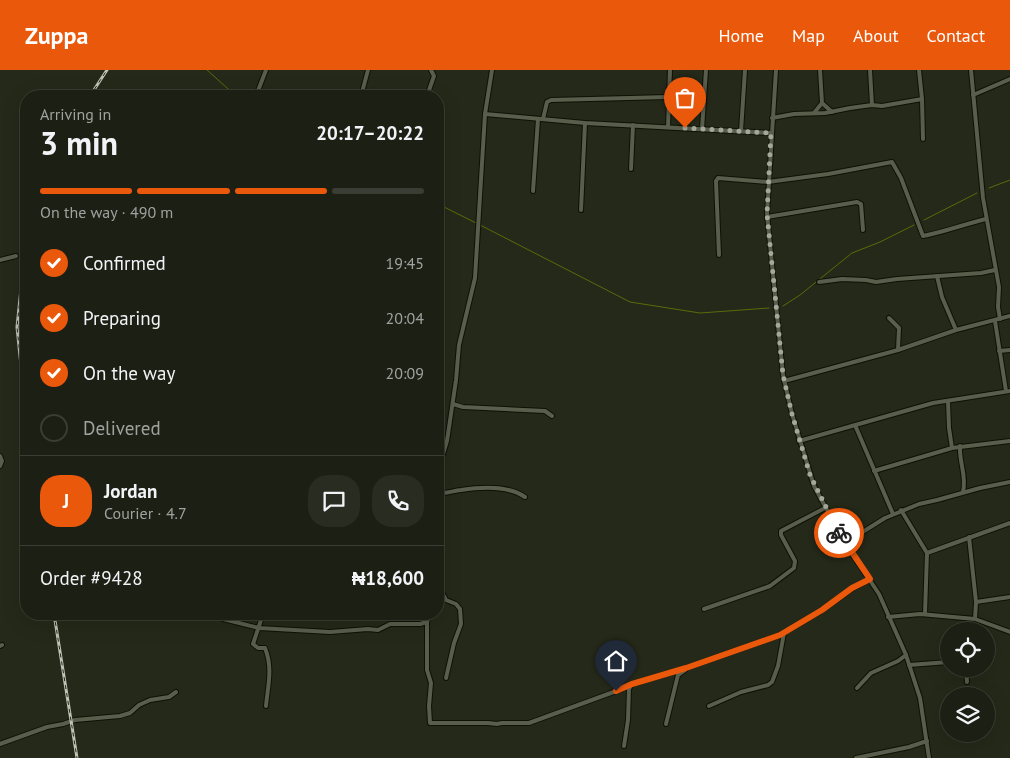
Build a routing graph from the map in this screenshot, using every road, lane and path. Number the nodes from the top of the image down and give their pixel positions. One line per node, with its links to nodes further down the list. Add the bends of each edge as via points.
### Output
1 (266, 70): 14 (street)
2 (368, 70): 15 (street)
3 (431, 70): 16 (street, via 434,76)
4 (492, 70): 23 (street)
5 (670, 70): 18 (street)
6 (706, 70): 30 (street)
7 (745, 70): 31 (street)
8 (776, 70): 25 (street)
9 (820, 70): 20 (street)
10 (870, 70): 21 (street)
11 (919, 70): 19 (street)
12 (971, 70): 17 (street)
13 (1010, 79): 17 (street)
14 (258, 90)
15 (363, 90)
16 (428, 90)
17 (973, 95): 39 (street)
18 (668, 98): 26 (street, via 551,100); 29 (street)
19 (922, 99): 21 (street); 33 (street)
20 (822, 103): 22 (street); 24 (street)
21 (872, 105): 22 (street)
22 (832, 112): 24 (street)
23 (485, 114): 26 (street); 58 (street, via 475,278 459,345)
24 (814, 114): 25 (street)
25 (772, 118): 32 (street)
26 (540, 119): 27 (street); 36 (street)
27 (585, 123): 28 (street); 37 (street)
28 (633, 125): 29 (street); 34 (street)
29 (668, 127): 30 (street)
30 (702, 129): 31 (street)
31 (741, 131): 32 (street)
32 (771, 133): 35 (street)
33 (923, 139)
34 (631, 169)
35 (768, 182): 38 (street); 39 (street, via 892,162 923,236); 41 (street, via 716,180)
36 (533, 191)
37 (581, 210)
38 (767, 217): 40 (street, via 857,202 861,204); 55 (street)
39 (986, 219): 44 (street)
40 (863, 230)
41 (719, 255)
42 (16, 256): 43 (street)
43 (0, 260)
44 (995, 270): 45 (street); 49 (street)
45 (937, 276): 46 (street, via 876,282 842,279); 51 (street)
46 (819, 282)
47 (1010, 316): 49 (street)
48 (889, 318): 52 (street, via 899,328)
49 (1000, 319): 50 (street)
50 (995, 321): 51 (street); 54 (street)
51 (956, 330): 52 (street)
52 (898, 350): 55 (street)
53 (1010, 350): 54 (street)
54 (1000, 352): 56 (street)
55 (784, 381): 61 (street)
56 (1008, 391): 57 (street)
57 (948, 401): 60 (street); 64 (street)
58 (453, 404): 59 (street, via 545,411); 65 (street)
59 (552, 416)
60 (855, 425): 61 (street); 68 (street)
61 (799, 441): 73 (street, via 812,480)
62 (1010, 441): 63 (street)
63 (960, 446): 64 (street); 70 (street, via 960,464 966,477)
64 (952, 448): 68 (street)
65 (444, 452)
66 (0, 456): 67 (street)
67 (0, 466)
68 (874, 471): 75 (street)
69 (1010, 482): 70 (street)
70 (963, 492): 74 (street)
71 (444, 493): 72 (street, via 500,488 515,490)
72 (525, 496)
73 (826, 508): 78 (street); 84 (street, via 781,531 795,561 794,568 770,586)
74 (901, 510): 75 (street); 79 (street)
75 (892, 514): 78 (street)
76 (1010, 523): 77 (street)
77 (969, 537): 79 (street); 83 (street)
78 (845, 543): 80 (street)
79 (927, 553): 85 (street)
80 (870, 579): 86 (street); 93 (street)
81 (444, 596): 99 (street, via 460,609 461,624)
82 (1010, 597): 83 (street)
83 (976, 602): 87 (street)
84 (704, 609)
85 (925, 614): 86 (street); 87 (street)
86 (888, 617): 94 (street)
87 (975, 619): 92 (street)
88 (227, 620): 91 (street)
89 (261, 620): 91 (street)
90 (426, 622): 91 (street, via 390,624 378,630 330,632); 101 (street, via 427,670 431,683 430,722 529,722)
91 (258, 628): 104 (street, via 253,644 267,652 271,680)
92 (1010, 632)
93 (784, 633): 97 (street); 105 (street, via 772,682)
94 (906, 655): 96 (street); 102 (street, via 871,673)
95 (940, 663): 96 (street)
96 (910, 665): 107 (street, via 920,698)
97 (686, 668): 101 (street); 106 (street, via 678,675)
98 (967, 677): 100 (street)
99 (446, 678)
100 (967, 682)
101 (630, 686): 109 (street)
102 (857, 688)
103 (176, 692): 108 (street, via 150,700 120,716 75,720)
104 (266, 706)
105 (709, 706)
106 (666, 724)
107 (927, 741): 110 (street); 111 (street)
108 (0, 744)
109 (624, 746)
110 (856, 758)
111 (929, 758)

